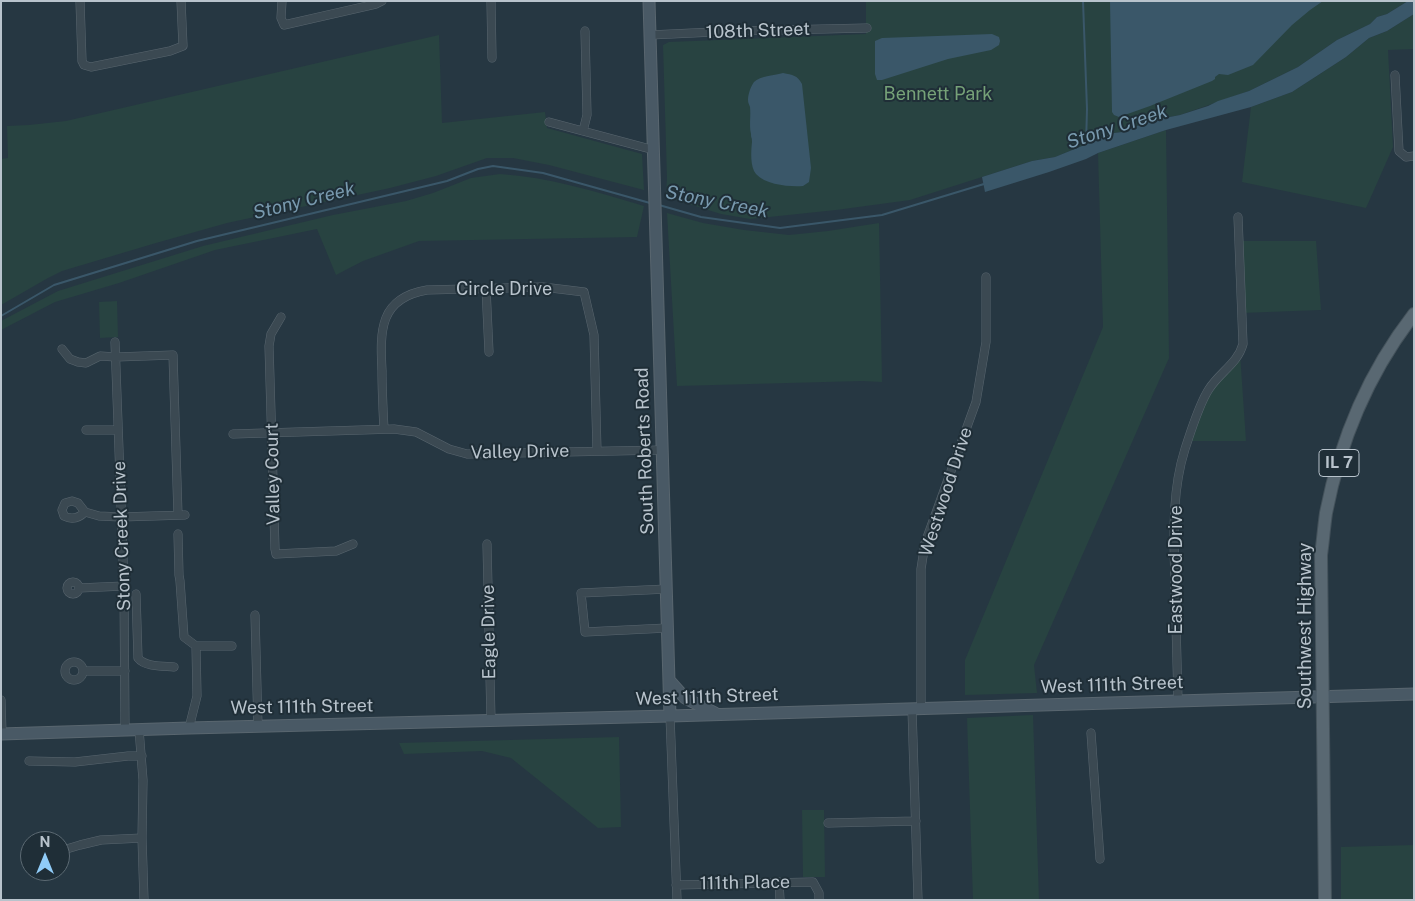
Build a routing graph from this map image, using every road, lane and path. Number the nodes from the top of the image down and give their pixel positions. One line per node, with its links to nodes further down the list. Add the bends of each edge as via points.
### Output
1 (80, 1): 2 (street, via 81,56 84,65 91,67 183,46)
2 (181, 1)
3 (282, 1): 4 (street, via 284,25)
4 (382, 1)
5 (491, 1): 10 (street)
6 (649, 1): 9 (main road, South Roberts Road)
7 (867, 28): 9 (street, 108th Street)
8 (585, 31): 13 (street, via 587,115)
9 (650, 35): 14 (main road, South Roberts Road)
10 (492, 58)
11 (1395, 75): 15 (street, via 1399,151 1406,157)
12 (549, 122): 13 (street)
13 (583, 131): 14 (street)
14 (654, 150): 30 (main road, South Roberts Road)
15 (1414, 156)
16 (1238, 217): 54 (street, Eastwood Drive, via 1243,344 1237,358 1214,382 1202,402 1184,451 1176,494 1173,531)
17 (986, 277): 55 (street, Westwood Drive, via 986,342 976,402 925,543 921,568)
18 (486, 288): 23 (street); 25 (street, Circle Drive, via 420,291 403,298 391,308 381,333); 31 (street, Circle Drive, via 543,287 584,292 594,335)
19 (1414, 314): 52 (main road, Southwest Highway / IL 7, via 1377,370 1356,412 1326,513 1321,555)
20 (281, 317): 28 (street, Valley Court, via 271,334 269,346)
21 (115, 342): 24 (street, Stony Creek Drive)
22 (62, 349): 24 (street, via 70,359 78,362 86,363 100,356)
23 (489, 352)
24 (116, 357): 27 (street, Stony Creek Drive); 33 (street, via 174,356 182,515)
25 (384, 429): 28 (street, Valley Drive); 31 (street, Valley Drive, via 416,432 449,450 467,454)
26 (86, 430): 27 (street)
27 (118, 430): 33 (street, Stony Creek Drive)
28 (272, 433): 29 (street, Valley Drive); 35 (street, Valley Court, via 276,554 336,552)
29 (233, 434)
30 (662, 450): 31 (street, Valley Drive); 39 (main road, South Roberts Road)
31 (597, 451)
32 (85, 512): 33 (street)
33 (121, 517): 37 (street, Stony Creek Drive)
34 (178, 534): 45 (street, via 184,638)
35 (353, 544)
36 (487, 544): 58 (street, Eagle Drive)
37 (124, 586): 38 (street); 42 (street, Stony Creek Drive)
38 (79, 588)
39 (666, 589): 44 (main road, South Roberts Road); 44 (street, via 581,593 585,632)
40 (136, 594): 43 (street)
41 (255, 616): 59 (street)
42 (125, 627): 43 (street); 49 (street, Stony Creek Drive)
43 (136, 627): 47 (street, via 139,660)
44 (667, 628): 50 (main road, South Roberts Road)
45 (196, 646): 46 (street); 60 (street, via 197,696)
46 (232, 646)
47 (174, 667)
48 (84, 671): 49 (street)
49 (125, 671): 62 (street, Stony Creek Drive)
50 (669, 680): 56 (main road, via 689,700); 57 (main road, South Roberts Road)
51 (1414, 694): 52 (main road, West 111th Street)
52 (1322, 697): 54 (main road, West 111th Street); 79 (main road, Southwest Highway / IL 7)
53 (1, 700): 64 (street)
54 (1178, 700): 55 (main road, West 111th Street)
55 (916, 708): 56 (main road, West 111th Street); 67 (street, Westwood Drive)
56 (719, 714): 57 (main road, West 111th Street)
57 (670, 716): 58 (main road, West 111th Street); 73 (street, South Roberts Road)
58 (491, 720): 59 (main road, West 111th Street)
59 (258, 726): 60 (main road, West 111th Street)
60 (189, 728): 61 (main road, West 111th Street)
61 (139, 729): 62 (main road, West 111th Street); 65 (street)
62 (124, 730): 64 (main road, West 111th Street)
63 (1091, 733): 71 (street)
64 (2, 734)
65 (142, 756): 66 (street, via 75,762); 69 (street)
66 (29, 761)
67 (916, 821): 68 (street); 78 (street, Westwood Drive)
68 (828, 823)
69 (142, 838): 70 (street, via 101,840); 74 (street)
70 (70, 848)
71 (1100, 859)
72 (779, 882): 73 (street, 111th Place); 76 (street); 77 (street, 111th Place, via 813,882)
73 (676, 885): 75 (street, South Roberts Road)
74 (144, 900)
75 (677, 900)
76 (780, 900)
77 (819, 900)
78 (918, 900)
79 (1325, 900)

